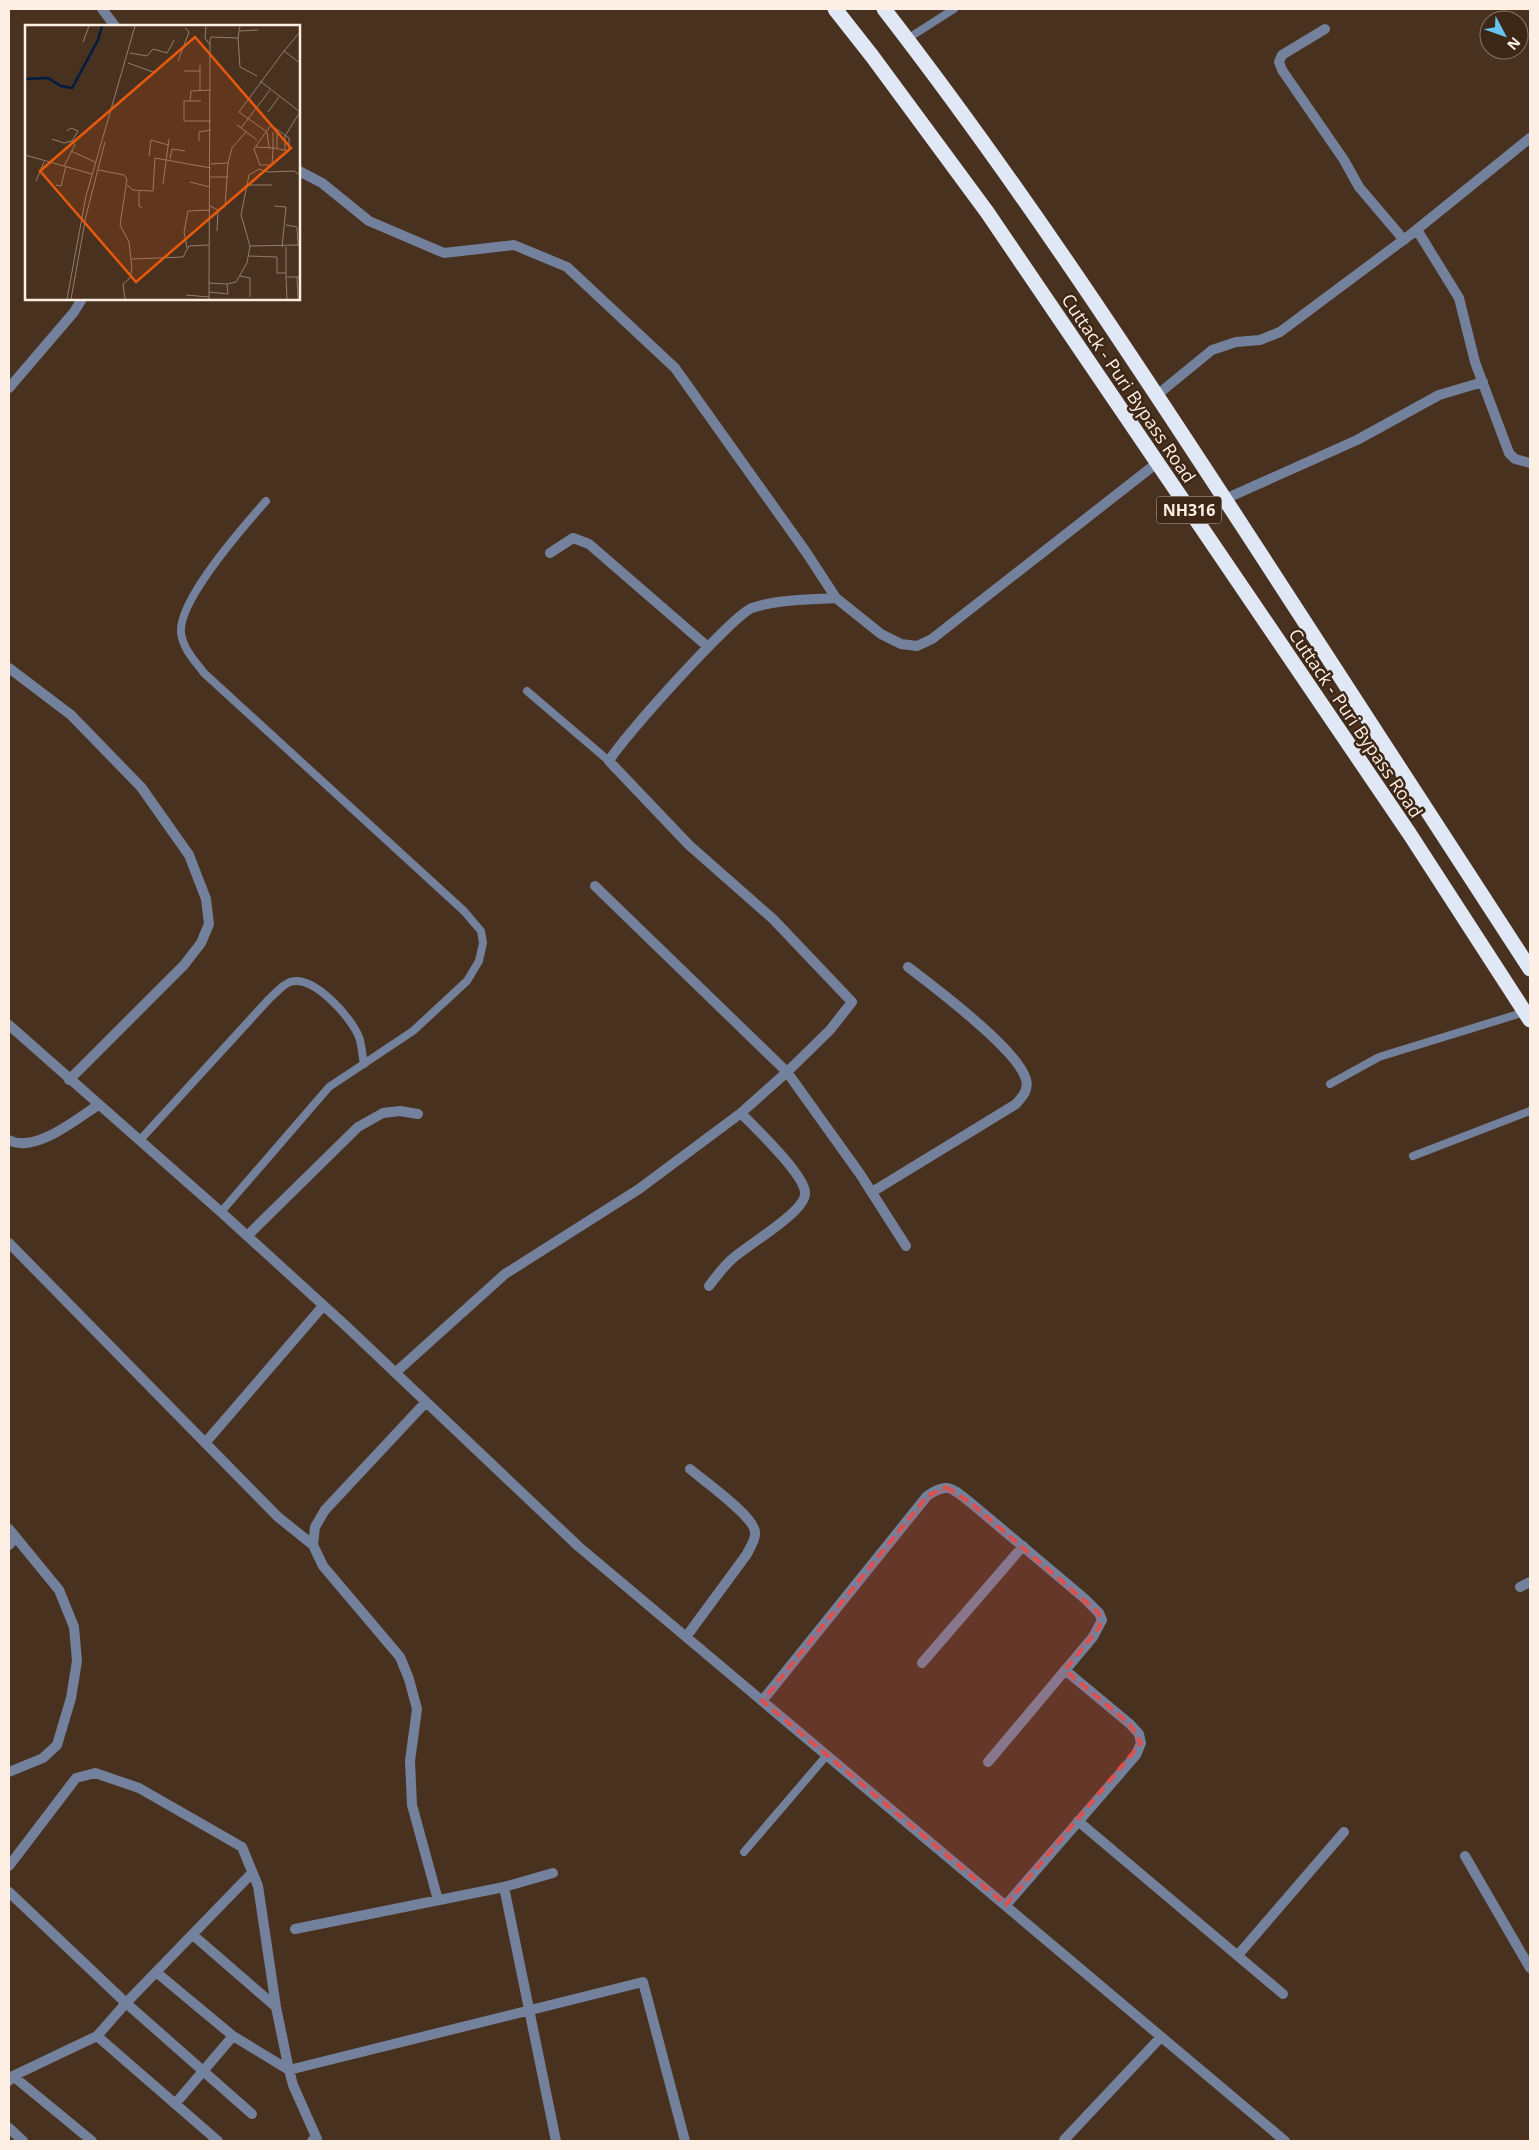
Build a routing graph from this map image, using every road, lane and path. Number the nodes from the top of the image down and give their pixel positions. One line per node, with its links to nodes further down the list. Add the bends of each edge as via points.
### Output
1 (102, 9): 5 (street)
2 (834, 9): 16 (highway, Cuttack - Puri Bypass Road / NH316, via 987,212)
3 (884, 9): 7 (highway, Cuttack - Puri Bypass Road / NH316)
4 (954, 9): 7 (lane)
5 (114, 25)
6 (1326, 29): 11 (street, via 1282,55 1282,70 1359,186)
7 (907, 39): 15 (highway, Cuttack - Puri Bypass Road / NH316, via 1023,195)
8 (1530, 138): 10 (street)
9 (300, 172): 21 (street, via 322,183 369,221 444,253 514,245 567,268 675,368)
10 (1417, 230): 11 (street); 13 (street, via 1459,298)
11 (1404, 240): 15 (street, via 1280,332 1260,340 1236,342 1212,350)
12 (81, 300): 14 (street)
13 (1483, 382): 17 (street, via 1509,453 1515,459); 18 (street, via 1439,395 1357,440)
14 (9, 388)
15 (1157, 396): 18 (highway, Cuttack - Puri Bypass Road / NH316)
16 (1157, 463): 21 (street, via 932,639 917,646 901,644 881,634); 29 (highway, Cuttack - Puri Bypass Road / NH316, via 1409,834)
17 (1530, 463)
18 (1225, 499): 28 (highway, Cuttack - Puri Bypass Road / NH316)
19 (266, 501): 31 (lane, via 212,565 187,609 181,632 187,652 204,673 464,911 481,931 483,943 479,961 467,981 413,1031)
20 (550, 554): 22 (street, via 573,538 589,544)
21 (836, 598): 22 (street, via 776,602 750,608)
22 (708, 647): 25 (street)
23 (9, 668): 33 (street, via 71,716 141,787 189,855 206,899 209,924 201,943 184,965)
24 (527, 691): 25 (lane)
25 (609, 761): 32 (street, via 689,845 773,919 852,1002 830,1030)
26 (595, 886): 32 (street)
27 (908, 967): 42 (street, via 971,1016 1022,1069 1027,1082 1025,1093 1016,1104)
28 (1530, 969)
29 (1528, 1016): 34 (lane, via 1378,1057)
30 (9, 1025): 33 (street)
31 (364, 1064): 40 (lane, via 360,1038 352,1023 312,985 299,980 288,982); 43 (lane, via 329,1087)
32 (787, 1072): 37 (street); 42 (street)
33 (69, 1080): 35 (street)
34 (1330, 1084)
35 (98, 1105): 39 (street, via 54,1134 30,1143 15,1144); 40 (street)
36 (1530, 1111): 41 (lane)
37 (740, 1113): 47 (street, via 795,1172 805,1191 805,1198 789,1217 730,1261); 49 (street, via 639,1190 505,1274)
38 (418, 1114): 44 (street, via 383,1113 358,1127)
39 (9, 1140)
40 (140, 1140): 43 (street)
41 (1413, 1156)
42 (872, 1192): 46 (street)
43 (221, 1212): 44 (street)
44 (247, 1236): 48 (street)
45 (9, 1243): 51 (street)
46 (906, 1246)
47 (709, 1286)
48 (323, 1306): 49 (street); 51 (street)
49 (395, 1373): 50 (street)
50 (426, 1402): 54 (street, via 325,1510 315,1527); 59 (street, via 578,1546)
51 (205, 1443): 54 (street, via 278,1517)
52 (690, 1469): 59 (street, via 746,1517 755,1530 755,1539)
53 (12, 1533): 55 (street); 65 (street, via 59,1590 74,1627 77,1661 71,1698 57,1745 43,1758)
54 (313, 1545): 75 (street, via 323,1566 400,1657 409,1679 417,1709 410,1761 412,1805)
55 (9, 1546)
56 (1023, 1546): 60 (street); 61 (street, via 1084,1598 1102,1620 1100,1627); 62 (street, via 954,1490 939,1488 927,1496)
57 (1530, 1582): 58 (street)
58 (1520, 1587)
59 (686, 1636): 62 (street)
60 (922, 1663)
61 (1065, 1670): 64 (street); 66 (street, via 1130,1724 1139,1734 1141,1743 1136,1755)
62 (762, 1701): 63 (street)
63 (827, 1755): 68 (lane); 76 (street)
64 (988, 1762)
65 (9, 1772)
66 (1078, 1821): 76 (street); 79 (street)
67 (1344, 1832): 79 (street)
68 (744, 1852)
69 (1465, 1856): 80 (street)
70 (9, 1866): 71 (street, via 76,1778 95,1773 139,1788 242,1847)
71 (252, 1873): 78 (street); 84 (street, via 258,1886)
72 (554, 1873): 73 (street)
73 (504, 1887): 75 (street); 85 (street)
74 (9, 1892): 83 (street)
75 (438, 1900): 77 (street)
76 (1006, 1906): 88 (street)
77 (295, 1929)
78 (193, 1934): 81 (street); 84 (street)
79 (1238, 1954): 82 (street)
80 (1530, 1968)
81 (156, 1972): 83 (street); 87 (street)
82 (1283, 1994)
83 (126, 2003): 86 (street); 90 (street)
84 (276, 2007): 89 (street)
85 (530, 2010): 89 (street); 100 (street); 101 (street, via 642,1982)
86 (97, 2036): 91 (street); 92 (street)
87 (233, 2036): 89 (street); 90 (street)
88 (1161, 2037): 95 (street); 102 (street)
89 (289, 2070): 99 (street)
90 (204, 2072): 92 (street); 93 (street)
91 (11, 2079): 97 (street)
92 (175, 2104): 98 (street)
93 (252, 2114)
94 (9, 2128): 96 (street)
95 (1064, 2140)
96 (23, 2141)
97 (92, 2141)
98 (218, 2141)
99 (316, 2141)
100 (556, 2141)
101 (685, 2141)
102 (1285, 2141)

